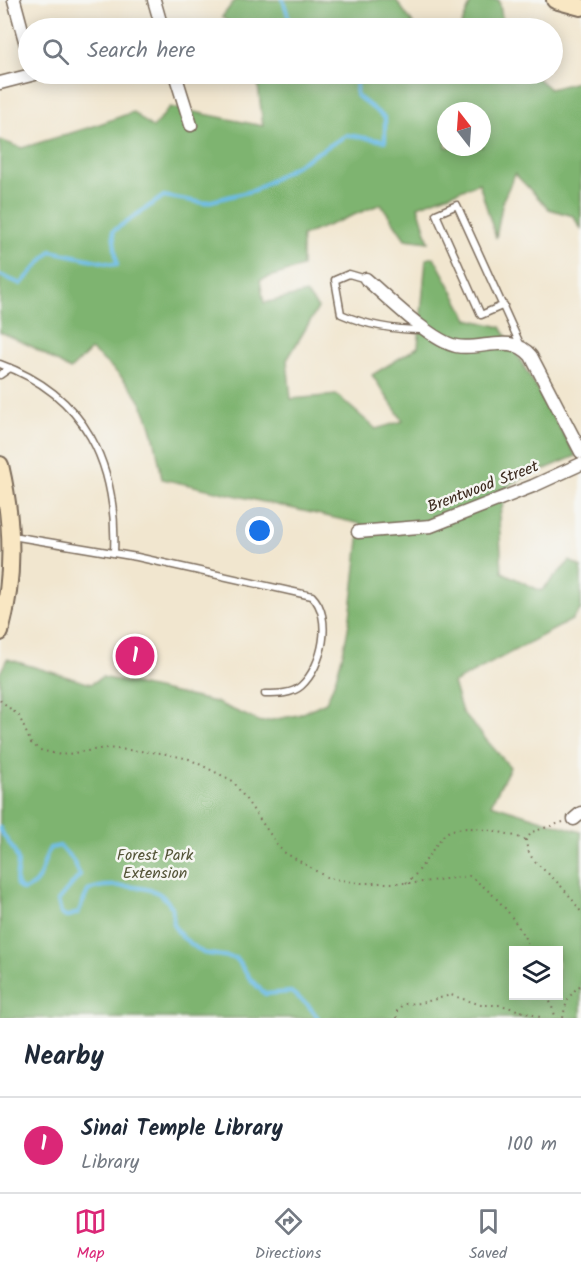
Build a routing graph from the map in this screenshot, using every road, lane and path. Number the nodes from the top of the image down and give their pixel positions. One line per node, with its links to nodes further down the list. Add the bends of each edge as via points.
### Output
1 (14, 0): 5 (street)
2 (154, 0): 6 (street)
3 (555, 0): 4 (main road)
4 (581, 7)
5 (19, 18)
6 (159, 18)
7 (18, 78): 8 (street)
8 (0, 83)
9 (178, 84): 10 (street)
10 (191, 125)
11 (366, 279): 13 (street); 13 (lane, via 349,274 335,280 341,314 364,324)
12 (504, 304): 12 (lane, via 457,205 436,214 481,315); 14 (lane)
13 (427, 330): 14 (street, via 455,346)
14 (522, 346): 18 (street, via 531,356)
15 (0, 364): 16 (lane)
16 (10, 368): 17 (lane); 23 (lane, via 61,398 83,424 101,459 111,493)
17 (0, 375)
18 (581, 452)
19 (581, 464): 21 (street, Brentwood Street, via 431,526)
20 (0, 465): 22 (main road)
21 (358, 532)
22 (11, 536): 23 (lane); 24 (main road, via 9,590)
23 (114, 553): 25 (lane, via 312,596 320,604 324,621 318,659 300,687)
24 (0, 632)
25 (266, 694)
26 (0, 700): 29 (path, via 19,716 31,743 40,750 61,755 106,748 132,749 189,759 233,780 282,850 328,878 361,884)
27 (578, 816): 28 (path, via 532,832)
28 (526, 840): 29 (path, via 494,830 453,830 444,835); 30 (path, via 533,860 563,888)
29 (406, 884): 31 (path, via 470,876 501,901)
30 (581, 912)
31 (528, 946)
32 (581, 985): 37 (path, via 564,1006)
33 (549, 1000): 36 (path)
34 (397, 1018): 35 (path, via 403,1004 443,996 481,1005 501,1005)
35 (543, 1018)
36 (556, 1018)
37 (563, 1018)

